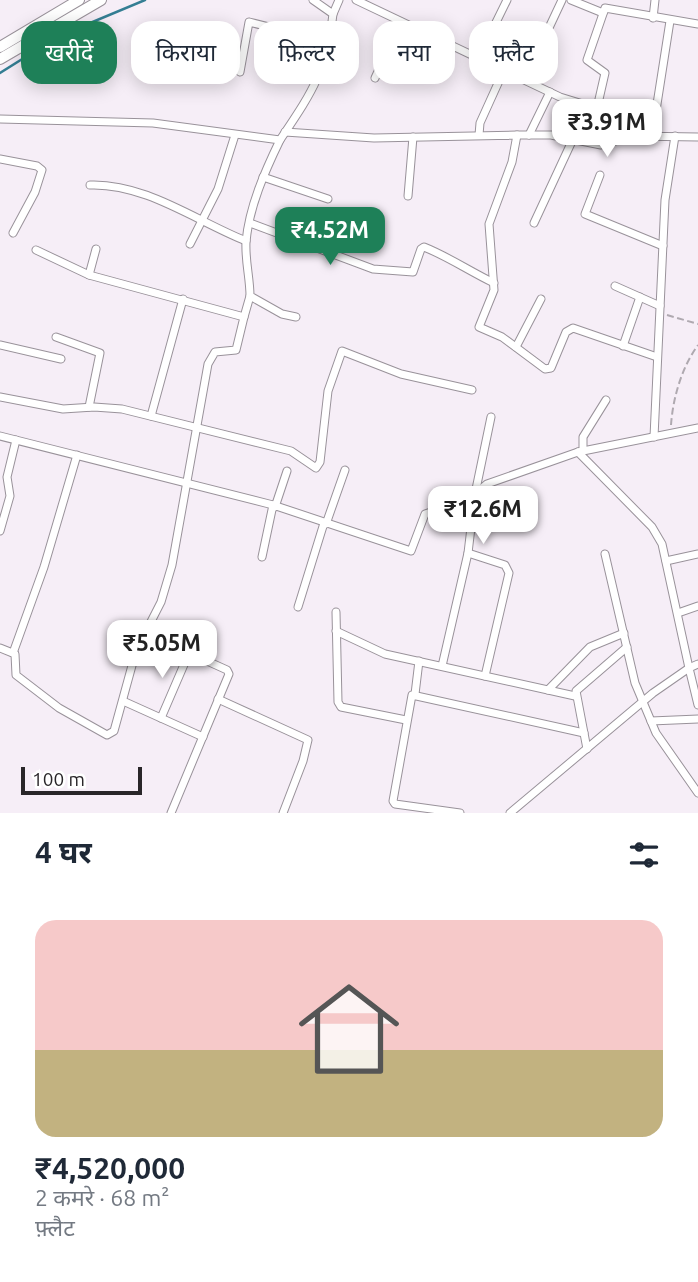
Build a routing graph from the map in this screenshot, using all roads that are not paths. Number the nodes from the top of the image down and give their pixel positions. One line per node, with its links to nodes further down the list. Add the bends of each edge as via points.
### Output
1 (79, 0): 24 (main road)
2 (100, 0): 25 (main road)
3 (313, 0): 15 (street)
4 (339, 0): 15 (street)
5 (356, 0): 13 (street)
6 (383, 0): 13 (street)
7 (507, 0): 19 (street)
8 (562, 0): 20 (street)
9 (571, 0): 14 (street)
10 (614, 0): 12 (street)
11 (655, 0): 16 (street)
12 (611, 9): 14 (street, via 605,8); 16 (street)
13 (378, 10): 18 (street)
14 (603, 13): 31 (street, via 587,60 605,73)
15 (333, 14): 17 (street)
16 (653, 18): 21 (street)
17 (332, 21)
18 (399, 21)
19 (497, 21)
20 (552, 21)
21 (670, 21): 23 (street); 33 (street)
22 (254, 23): 26 (street)
23 (698, 24)
24 (0, 47)
25 (0, 59)
26 (240, 72)
27 (316, 84): 34 (street)
28 (498, 84): 36 (street)
29 (534, 84): 30 (street)
30 (550, 92): 31 (street); 38 (street)
31 (597, 108): 33 (street)
32 (0, 119): 35 (street, via 143,122)
33 (656, 119): 39 (street)
34 (285, 132): 41 (street); 44 (street)
35 (236, 135): 44 (street); 51 (street, via 218,189)
36 (479, 135): 37 (street); 41 (street)
37 (517, 135): 38 (street); 61 (street, via 488,228)
38 (529, 135): 43 (street)
39 (652, 136): 40 (street); 43 (street, via 601,145)
40 (674, 136): 42 (street); 57 (street)
41 (413, 137): 49 (street)
42 (698, 137)
43 (573, 139): 53 (street)
44 (280, 140): 47 (street)
45 (0, 159): 54 (street, via 42,170)
46 (600, 175): 57 (street, via 585,214)
47 (263, 177): 50 (street); 52 (street)
48 (90, 185): 51 (street, via 110,185 149,197)
49 (408, 196)
50 (328, 199)
51 (201, 221): 55 (street); 56 (street)
52 (250, 223): 55 (street); 61 (street, via 380,271 413,272 424,247)
53 (534, 223)
54 (13, 233)
55 (246, 241): 63 (street)
56 (190, 244)
57 (663, 246): 67 (street)
58 (96, 249): 60 (street)
59 (36, 250): 60 (street)
60 (89, 275): 65 (street)
61 (494, 283): 73 (street, via 479,327)
62 (615, 286): 64 (street)
63 (250, 296): 68 (street); 69 (street)
64 (640, 297): 67 (street); 72 (street)
65 (183, 299): 68 (street); 80 (street)
66 (541, 299): 73 (street)
67 (660, 309): 74 (street)
68 (244, 317): 82 (street, via 236,350 212,354)
69 (296, 317)
70 (55, 337): 79 (street, via 100,354)
71 (0, 345): 75 (street)
72 (623, 346): 73 (street, via 569,329 549,369); 74 (street)
73 (516, 347)
74 (657, 357): 85 (street)
75 (61, 359)
76 (472, 390): 82 (street, via 401,374 342,351 328,391 318,467 290,451)
77 (0, 397): 79 (street, via 63,410)
78 (606, 400): 87 (street, via 583,437)
79 (89, 407): 80 (street)
80 (151, 416): 82 (street)
81 (491, 417): 92 (street)
82 (196, 427): 91 (street)
83 (698, 428): 85 (street)
84 (0, 436): 86 (street)
85 (654, 437): 87 (street)
86 (16, 440): 88 (street); 95 (street, via 7,477 10,496)
87 (580, 452): 92 (street, via 486,484); 100 (street, via 652,527)
88 (77, 455): 91 (street); 110 (street)
89 (345, 470): 94 (street)
90 (287, 471): 93 (street)
91 (187, 483): 93 (street); 106 (street, via 172,565)
92 (475, 494): 94 (street, via 425,514 411,551); 96 (street)
93 (274, 506): 94 (street); 99 (street)
94 (325, 524): 101 (street)
95 (0, 531)
96 (468, 553): 114 (street); 116 (street, via 505,565 509,573)
97 (606, 554): 107 (street)
98 (698, 554): 100 (street)
99 (262, 557)
100 (666, 561): 104 (street)
101 (298, 607)
102 (698, 607): 104 (street)
103 (336, 612): 105 (street)
104 (678, 613): 115 (street)
105 (336, 631): 112 (street, via 385,654); 126 (street, via 341,708)
106 (145, 633): 111 (street); 121 (street)
107 (624, 633): 108 (street); 117 (street, via 590,647)
108 (627, 647): 119 (street, via 579,687); 122 (street)
109 (0, 648): 110 (street)
110 (13, 653): 121 (street, via 16,675 59,708 107,735 114,731)
111 (188, 653): 120 (street, via 227,670); 124 (street)
112 (419, 662): 114 (street); 118 (street)
113 (698, 664): 115 (street)
114 (442, 666): 116 (street)
115 (689, 668): 122 (street); 123 (street)
116 (485, 676): 117 (street)
117 (548, 690): 119 (street)
118 (415, 694): 126 (street, via 410,697); 128 (street)
119 (575, 696): 128 (street)
120 (218, 699): 129 (street); 134 (street, via 308,740)
121 (122, 701): 124 (street)
122 (643, 702): 127 (street); 130 (street)
123 (698, 705)
124 (161, 718): 129 (street)
125 (698, 719): 127 (street)
126 (406, 720): 135 (street, via 393,801)
127 (651, 721): 131 (street)
128 (584, 733): 130 (street)
129 (203, 737): 133 (street)
130 (587, 749): 136 (street)
131 (694, 782): 132 (street)
132 (698, 793)
133 (171, 813)
134 (283, 813)
135 (460, 813)
136 (510, 813)

